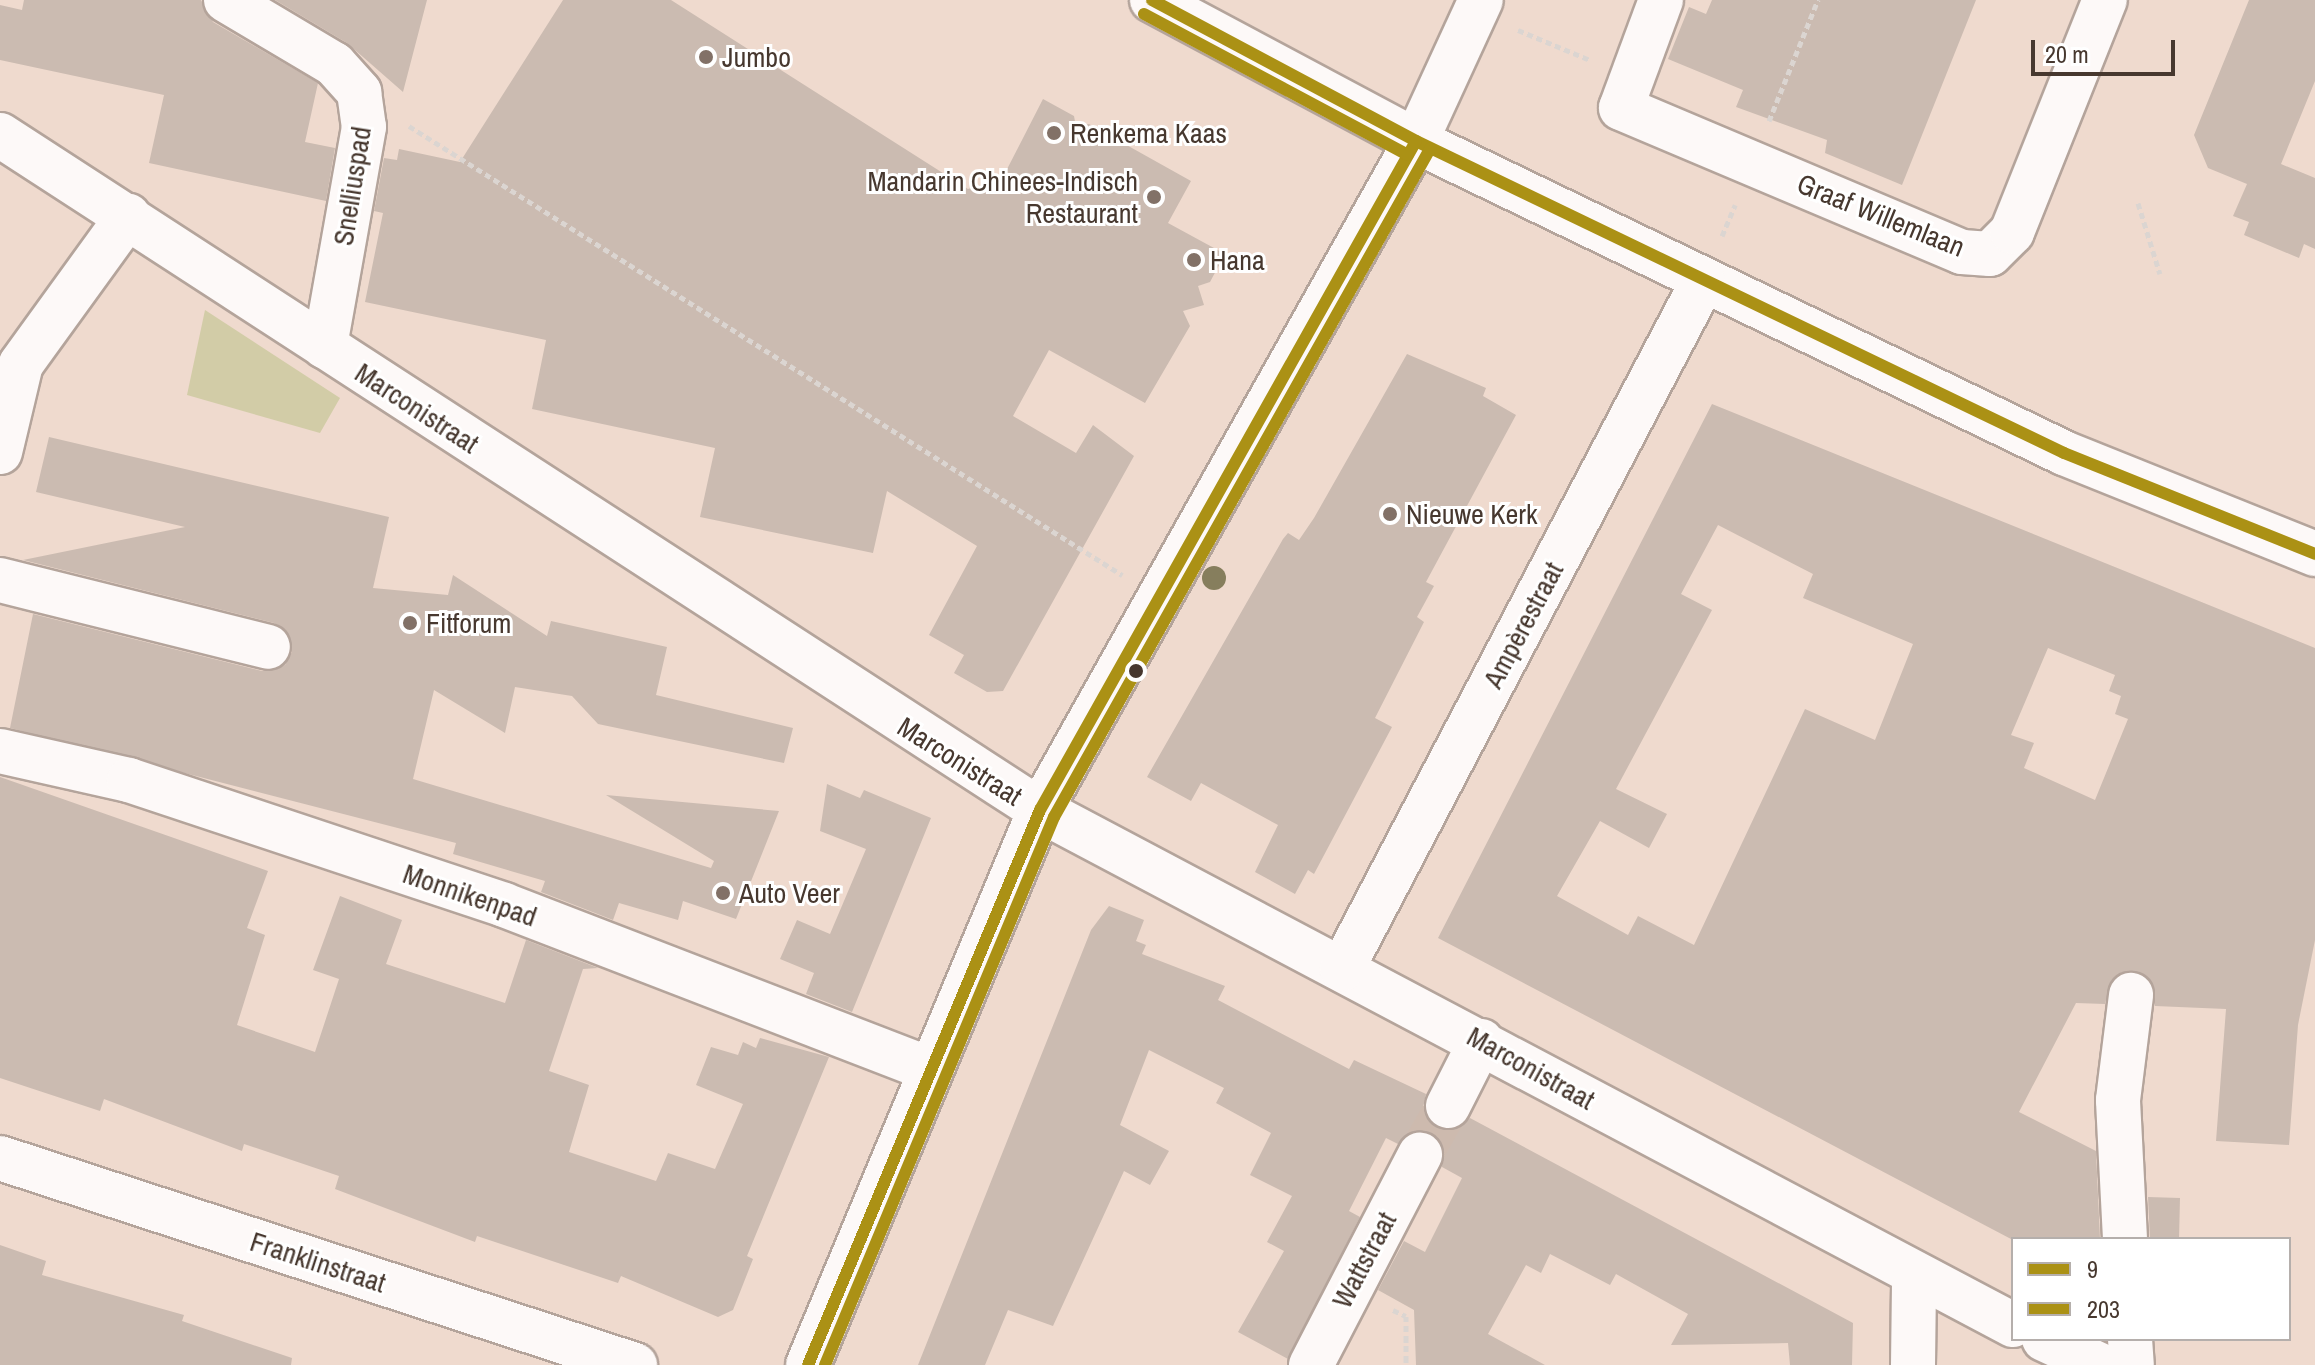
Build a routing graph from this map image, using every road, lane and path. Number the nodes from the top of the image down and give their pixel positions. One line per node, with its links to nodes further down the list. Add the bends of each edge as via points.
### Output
1 (226, 0): 8 (street, Snelliuspad, via 334,64 359,92)
2 (1152, 0): 10 (street)
3 (1661, 0): 7 (street, Graaf Willemlaan)
4 (1818, 0): 11 (path)
5 (2105, 0): 11 (street, Graaf Willemlaan, via 2012,232 1990,254 1962,252)
6 (1478, 6): 7 (path); 10 (street)
7 (1632, 77): 11 (street, Graaf Willemlaan, via 1621,108)
8 (363, 117): 16 (street, Snelliuspad); 20 (path, via 404,123)
9 (0, 135): 13 (street, Marconistraat)
10 (1416, 141): 15 (street); 20 (street)
11 (1752, 163): 15 (path)
12 (2138, 203): 14 (path)
13 (128, 216): 16 (street, Marconistraat); 17 (street, via 21,364)
14 (2160, 274)
15 (1703, 281): 18 (street, via 2064,453); 24 (street, Ampèrestraat)
16 (325, 347): 23 (street, Marconistraat)
17 (0, 452)
18 (2315, 554)
19 (0, 580): 21 (street)
20 (1156, 597): 23 (street)
21 (268, 647)
22 (0, 751): 27 (street, Monnikenpad, via 129,780 504,905)
23 (1040, 810): 24 (street, Marconistraat); 27 (street)
24 (1342, 969): 26 (street, Marconistraat)
25 (2131, 995): 31 (street, via 2118,1100)
26 (1481, 1041): 28 (street); 32 (street, Marconistraat)
27 (930, 1069): 37 (street)
28 (1448, 1106)
29 (1420, 1155): 38 (street, Wattstraat)
30 (0, 1158): 36 (street, Franklinstraat)
31 (2125, 1237)
32 (1914, 1279): 33 (street, Marconistraat); 39 (street)
33 (2011, 1324)
34 (2048, 1341): 40 (street)
35 (2130, 1341): 41 (street)
36 (635, 1365)
37 (808, 1365)
38 (1311, 1365)
39 (1913, 1365)
40 (2100, 1365)
41 (2132, 1365)

